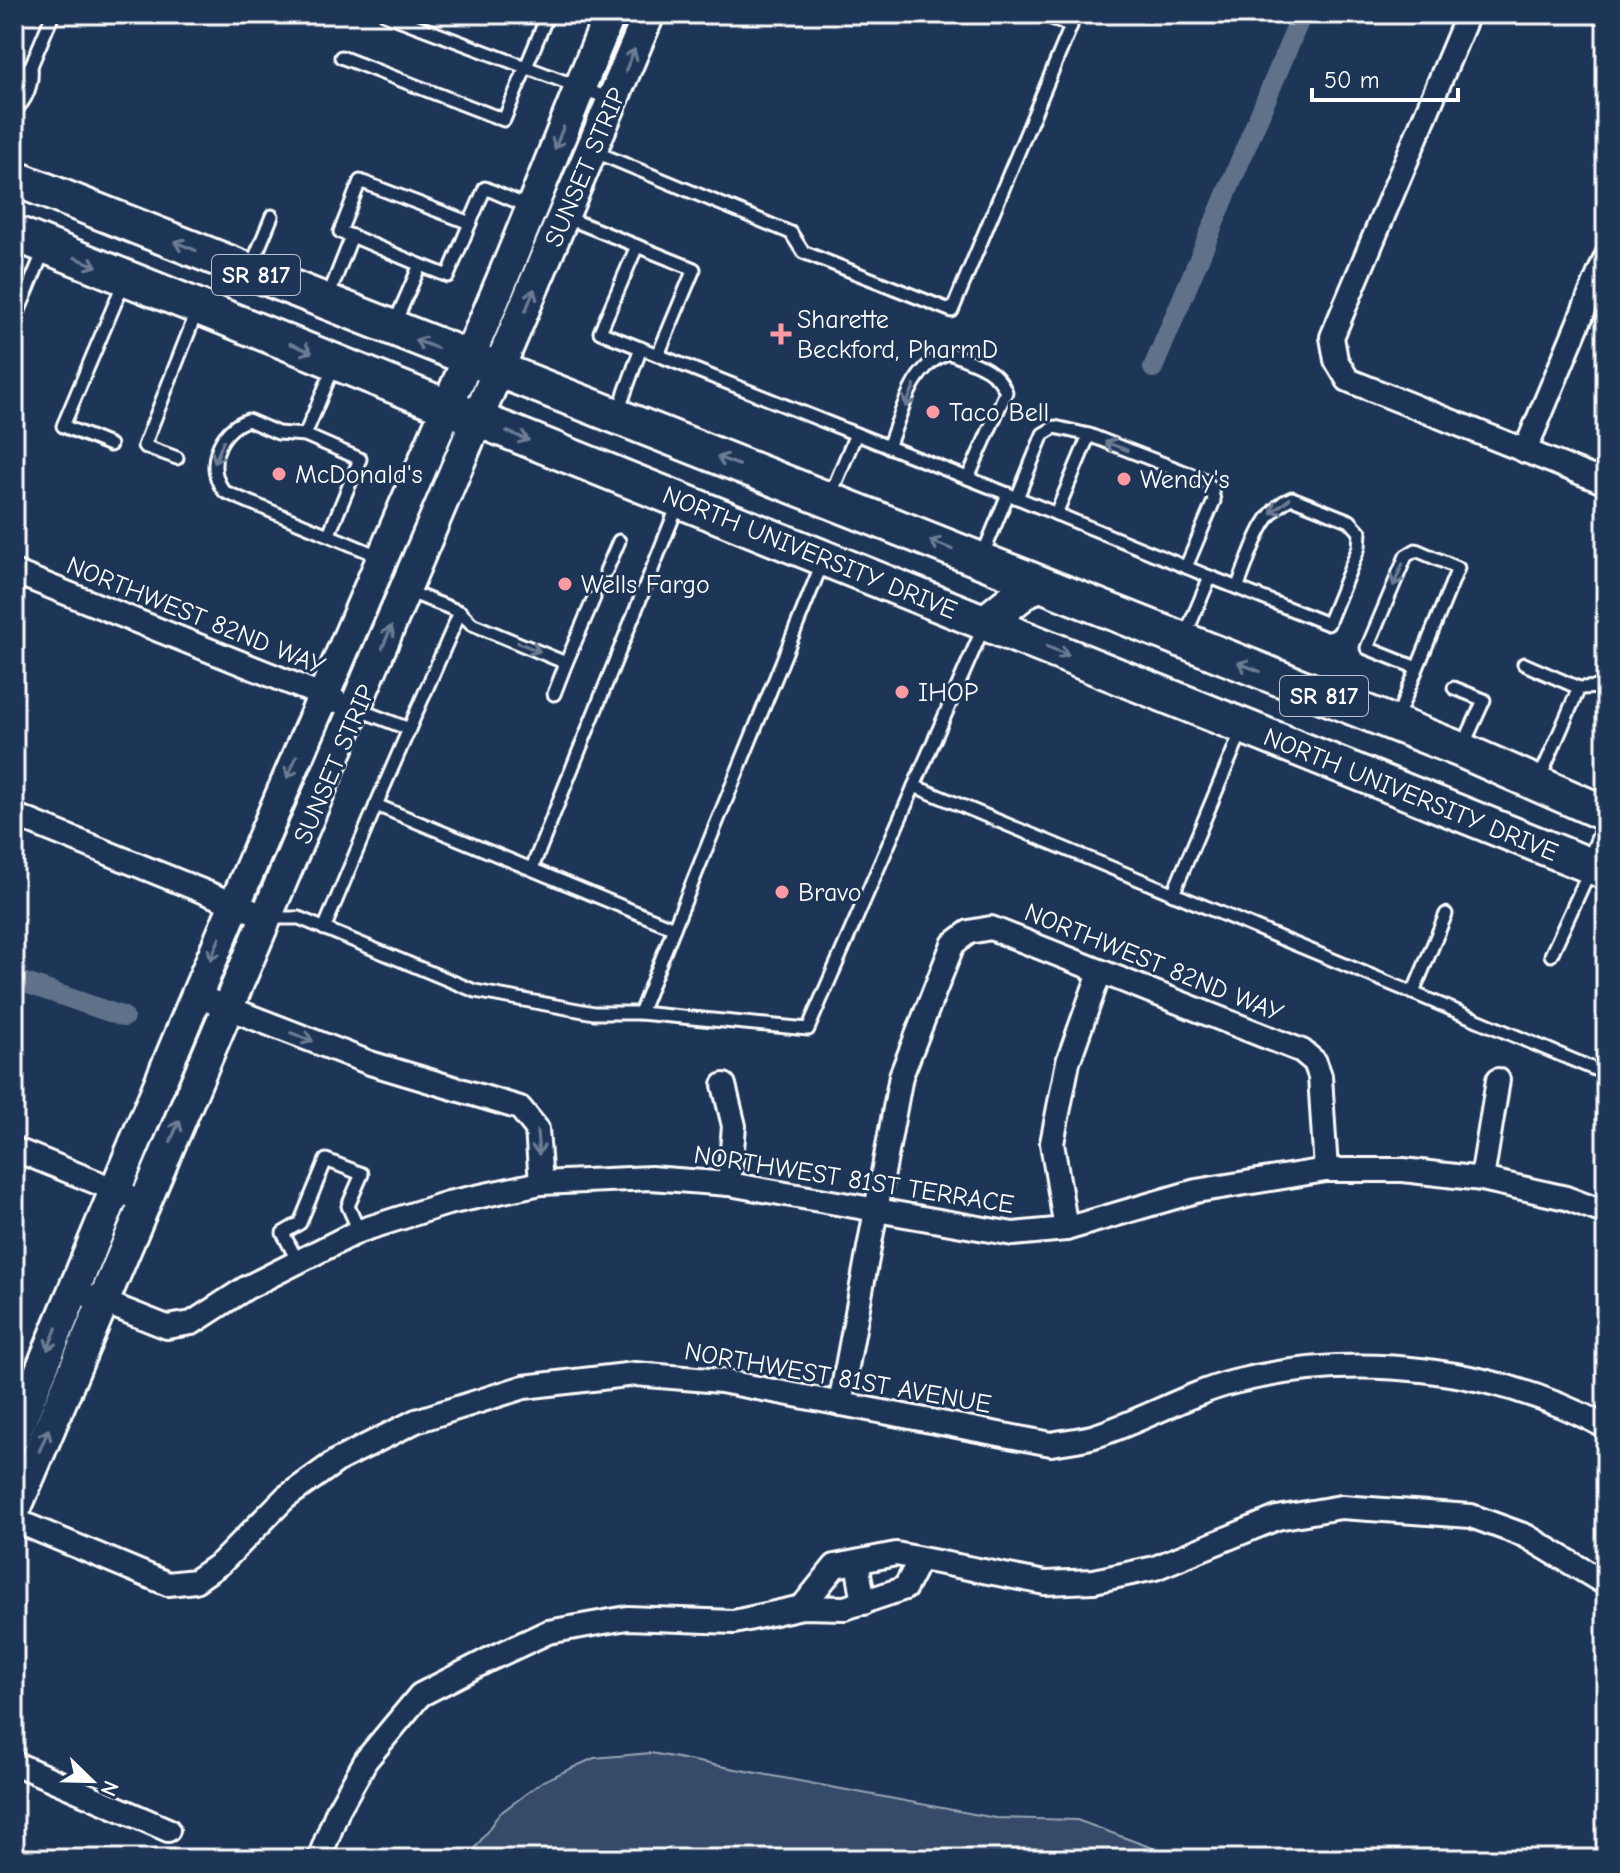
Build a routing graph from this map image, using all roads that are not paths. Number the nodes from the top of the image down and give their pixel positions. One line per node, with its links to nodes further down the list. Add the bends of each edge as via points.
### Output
1 (53, 14): 10 (lane)
2 (385, 14): 8 (lane)
3 (548, 14): 11 (lane)
4 (610, 14): 12 (street, SUNSET STRIP)
5 (649, 14): 14 (street, SUNSET STRIP, one-way to 5)
6 (1042, 14): 16 (lane, via 1071,26 952,311 803,252 791,233)
7 (1468, 14): 49 (street, via 1332,337 1336,360 1348,380)
8 (404, 17): 11 (lane)
9 (341, 57): 11 (lane, via 504,120)
10 (31, 66): 13 (lane); 15 (lane, via 32,78)
11 (526, 68): 12 (lane)
12 (579, 88): 14 (lane); 18 (street, SUNSET STRIP, one-way to 18)
13 (14, 93)
14 (613, 100): 16 (street, SUNSET STRIP)
15 (14, 111)
16 (592, 150): 20 (street, SUNSET STRIP)
17 (14, 178): 28 (main road, NORTH UNIVERSITY DRIVE / SR 817, one-way to 17)
18 (532, 208): 21 (lane, via 485,188); 38 (street, SUNSET STRIP)
19 (272, 216): 28 (lane)
20 (565, 217): 25 (lane); 40 (street, SUNSET STRIP, one-way to 20)
21 (470, 223): 23 (lane, via 360,181 340,232); 27 (lane, via 448,276)
22 (14, 233): 24 (main road, NORTH UNIVERSITY DRIVE / SR 817)
23 (352, 236): 27 (lane); 32 (lane)
24 (46, 245): 29 (main road, NORTH UNIVERSITY DRIVE / SR 817, one-way to 29); 31 (lane)
25 (637, 246): 36 (lane, via 600,332); 37 (lane, via 694,269)
26 (1606, 257): 49 (street)
27 (420, 265): 35 (lane)
28 (249, 272): 32 (main road, NORTH UNIVERSITY DRIVE / SR 817)
29 (125, 277): 33 (main road, NORTH UNIVERSITY DRIVE / SR 817); 47 (lane, via 63,426)
30 (14, 283): 31 (lane)
31 (28, 289): 34 (lane)
32 (325, 303): 35 (main road, NORTH UNIVERSITY DRIVE / SR 817)
33 (199, 307): 39 (main road, NORTH UNIVERSITY DRIVE / SR 817, one-way to 39); 50 (lane, via 144,446)
34 (14, 322)
35 (391, 330): 38 (main road, NORTH UNIVERSITY DRIVE / SR 817, one-way to 35)
36 (641, 348): 37 (lane); 42 (lane)
37 (658, 355): 44 (lane)
38 (467, 360): 40 (main road, NORTH UNIVERSITY DRIVE / SR 817); 41 (street, SUNSET STRIP)
39 (336, 362): 41 (main road, NORTH UNIVERSITY DRIVE / SR 817); 45 (lane)
40 (499, 372): 42 (main road, NORTH UNIVERSITY DRIVE / SR 817); 43 (street, SUNSET STRIP)
41 (446, 406): 43 (main road, NORTH UNIVERSITY DRIVE / SR 817); 59 (street, SUNSET STRIP)
42 (615, 418): 55 (main road, NORTH UNIVERSITY DRIVE / SR 817, one-way to 42)
43 (479, 420): 54 (main road, NORTH UNIVERSITY DRIVE / SR 817, one-way to 54); 68 (street, SUNSET STRIP)
44 (856, 434): 48 (lane); 55 (lane)
45 (305, 435): 57 (lane, via 360,459); 57 (lane, one-way to 57, via 278,433 248,420 237,423 226,432 214,475 225,492)
46 (1089, 435): 53 (lane, via 1055,427 1043,434); 56 (lane); 62 (lane, one-way to 46, via 1214,501 1205,480)
47 (110, 445)
48 (888, 447): 51 (lane); 51 (lane, one-way to 48, via 1006,392 990,371 949,353 921,370)
49 (1525, 451): 52 (street)
50 (177, 458)
51 (968, 478): 53 (lane)
52 (1606, 483)
53 (1012, 496): 56 (lane); 61 (lane)
54 (680, 500): 60 (main road, NORTH UNIVERSITY DRIVE / SR 817); 92 (lane)
55 (828, 500): 61 (main road, NORTH UNIVERSITY DRIVE / SR 817, one-way to 55)
56 (1056, 514): 62 (lane)
57 (329, 534): 59 (lane)
58 (619, 541): 63 (lane)
59 (381, 557): 80 (street, SUNSET STRIP)
60 (824, 558): 71 (main road, NORTH UNIVERSITY DRIVE / SR 817); 98 (lane)
61 (980, 560): 66 (main road, NORTH UNIVERSITY DRIVE / SR 817)
62 (1186, 567): 65 (lane)
63 (606, 571)
64 (14, 572): 80 (street, NORTHWEST 82ND WAY)
65 (1210, 577): 67 (lane); 72 (lane)
66 (1040, 584): 71 (main road); 72 (main road, NORTH UNIVERSITY DRIVE / SR 817)
67 (1237, 588): 67 (lane, one-way to 67, via 1328,624 1360,532 1350,521 1292,498 1279,503 1268,516)
68 (407, 591): 70 (lane); 81 (street, SUNSET STRIP, one-way to 68)
69 (594, 598): 73 (lane)
70 (460, 612): 73 (lane, one-way to 73, via 472,624); 84 (lane)
71 (986, 622): 83 (main road, NORTH UNIVERSITY DRIVE / SR 817, one-way to 83); 86 (lane)
72 (1183, 640): 82 (main road, NORTH UNIVERSITY DRIVE / SR 817, one-way to 72)
73 (566, 663): 79 (lane)
74 (1524, 664): 78 (lane)
75 (1417, 668): 75 (lane, one-way to 75, via 1458,568 1416,550 1406,556 1367,648); 82 (lane)
76 (1606, 687): 78 (lane)
77 (1454, 688): 85 (lane, via 1484,700)
78 (1579, 688): 87 (lane)
79 (554, 694)
80 (322, 695): 81 (street, NORTHWEST 82ND WAY); 95 (street, SUNSET STRIP, one-way to 95)
81 (357, 709): 84 (lane); 97 (street, SUNSET STRIP)
82 (1394, 724): 85 (main road, NORTH UNIVERSITY DRIVE / SR 817)
83 (1243, 726): 93 (main road, NORTH UNIVERSITY DRIVE / SR 817); 94 (lane)
84 (409, 729): 88 (lane)
85 (1461, 750): 87 (main road, NORTH UNIVERSITY DRIVE / SR 817)
86 (914, 786): 94 (lane); 105 (lane, via 808,1029)
87 (1537, 786): 89 (main road, NORTH UNIVERSITY DRIVE / SR 817)
88 (376, 805): 92 (lane); 99 (lane)
89 (1606, 814)
90 (14, 815): 95 (street)
91 (1606, 832): 93 (street)
92 (532, 868): 98 (lane)
93 (1599, 869): 100 (lane)
94 (1173, 894): 102 (lane)
95 (234, 903): 97 (street); 103 (street, SUNSET STRIP, one-way to 103)
96 (1446, 914): 102 (lane)
97 (269, 918): 99 (lane, via 299,918); 104 (street, SUNSET STRIP)
98 (674, 928): 105 (lane)
99 (324, 929): 105 (lane, via 475,991 594,1013)
100 (1551, 955)
101 (1100, 972): 110 (street, NORTHWEST 82ND WAY, via 1302,1051 1315,1062); 116 (street, NORTHWEST 82ND WAY, via 991,928 969,932 953,944 901,1076); 118 (street, via 1068,1062 1052,1143)
102 (1413, 993): 106 (lane)
103 (195, 995): 104 (street); 114 (street, SUNSET STRIP)
104 (229, 1009): 112 (street, one-way to 112, via 370,1063 520,1108 537,1129); 115 (street, SUNSET STRIP, one-way to 104)
105 (640, 1013)
106 (1606, 1074)
107 (1498, 1080): 111 (street)
108 (724, 1085): 113 (street, via 734,1126)
109 (14, 1149): 114 (street)
110 (1326, 1170): 111 (street, NORTHWEST 81ST TERRACE, via 1403,1170); 118 (street, NORTHWEST 81ST TERRACE, via 1196,1191)
111 (1482, 1179): 117 (street, NORTHWEST 81ST TERRACE)
112 (541, 1183): 113 (street, NORTHWEST 81ST TERRACE, via 651,1178); 119 (street, NORTHWEST 81ST TERRACE, via 448,1203)
113 (729, 1184): 116 (street, NORTHWEST 81ST TERRACE)
114 (114, 1189): 115 (street); 121 (street, SUNSET STRIP)
115 (145, 1202): 122 (street, SUNSET STRIP)
116 (876, 1211): 118 (street, NORTHWEST 81ST TERRACE, via 1013,1234); 123 (street)
117 (1606, 1213)
118 (1066, 1229)
119 (359, 1231): 120 (street, NORTHWEST 81ST TERRACE); 120 (lane, via 348,1206 362,1174 326,1160 300,1223 283,1233)
120 (298, 1262): 122 (street, NORTHWEST 81ST TERRACE, via 192,1323 167,1327)
121 (71, 1289): 122 (street, NORTHWEST 81ST TERRACE); 125 (street, SUNSET STRIP, one-way to 125)
122 (102, 1302): 126 (street, SUNSET STRIP, one-way to 122)
123 (840, 1404): 124 (street, NORTHWEST 81ST AVENUE, via 1051,1444 1097,1436 1234,1382 1305,1371 1398,1366 1502,1384); 127 (street, NORTHWEST 81ST AVENUE, via 721,1381 635,1374 524,1387 416,1421 338,1460 285,1498 221,1563 195,1581 168,1584)
124 (1606, 1427)
125 (14, 1436)
126 (14, 1512)
127 (14, 1520)
128 (919, 1561): 129 (street, via 896,1554); 130 (street, via 1045,1583 1094,1581 1155,1568 1277,1518 1341,1507 1471,1516 1526,1536); 131 (street, via 905,1588)
129 (846, 1564): 131 (street); 132 (street)
130 (1606, 1584)
131 (864, 1603): 132 (street)
132 (802, 1607): 135 (street, via 734,1622 627,1618 548,1632 420,1695 366,1760)
133 (14, 1763): 134 (street)
134 (168, 1830)
135 (319, 1859)

